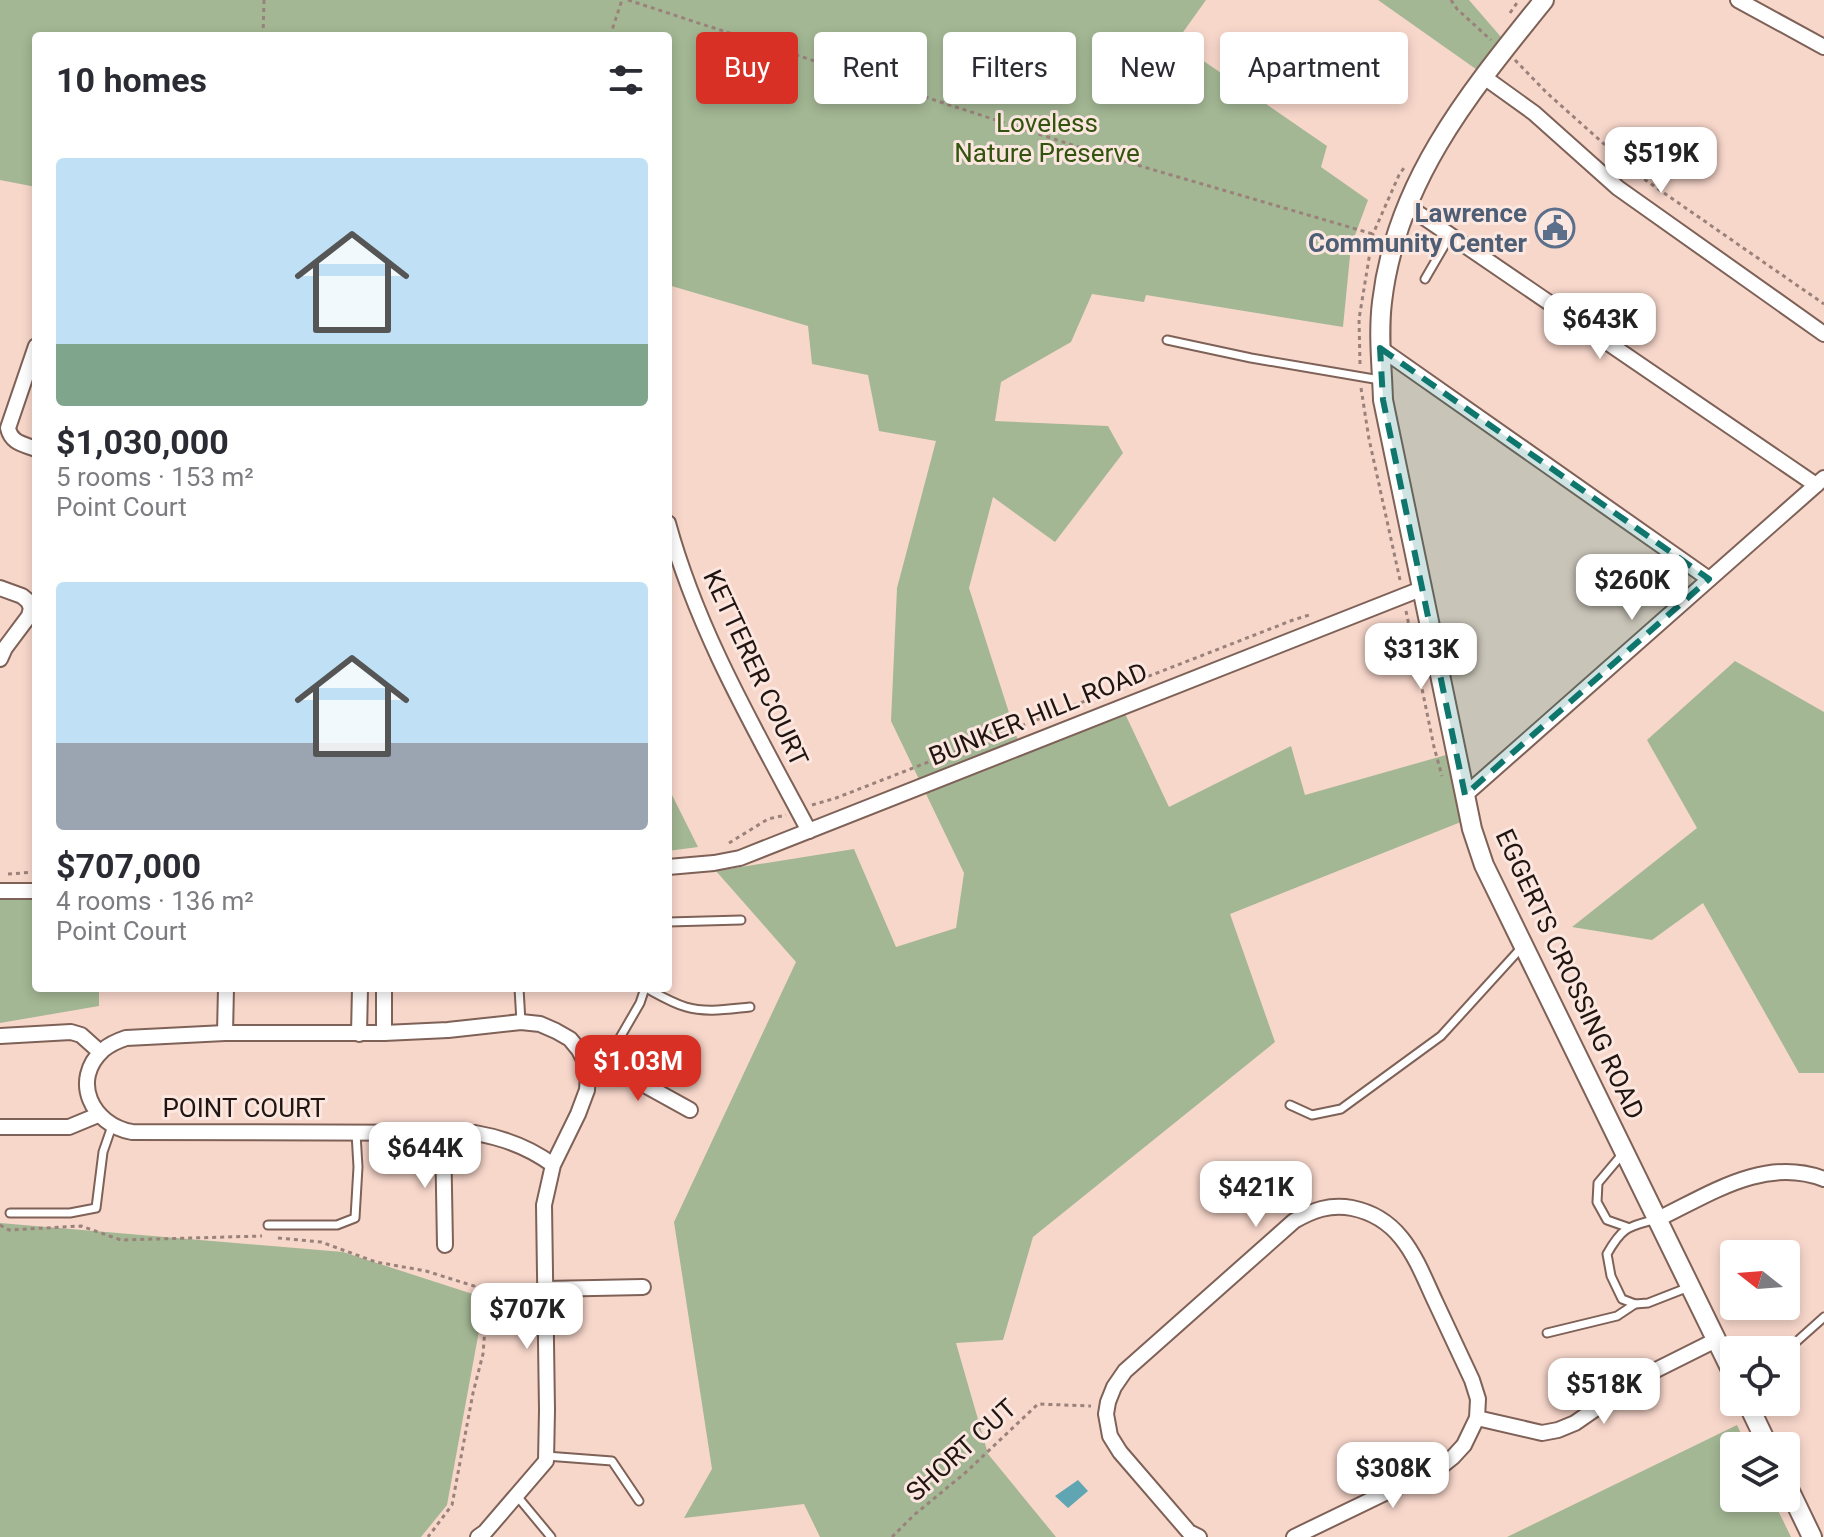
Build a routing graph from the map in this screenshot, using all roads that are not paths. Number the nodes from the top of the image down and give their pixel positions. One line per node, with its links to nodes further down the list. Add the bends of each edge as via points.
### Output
1 (1544, 0): 4 (street, EGGERTS CROSSING ROAD, via 1497,44)
2 (1738, 0): 3 (street)
3 (1824, 47)
4 (1484, 77): 5 (street, EGGERTS CROSSING ROAD, via 1438,143); 8 (street, via 1534,113 1618,188)
5 (1406, 205): 6 (street); 10 (street, EGGERTS CROSSING ROAD, via 1386,272)
6 (1450, 235): 7 (lane); 14 (street)
7 (1425, 279)
8 (1824, 334)
9 (1167, 340): 12 (lane)
10 (1380, 348): 12 (street, EGGERTS CROSSING ROAD); 16 (street)
11 (32, 358): 13 (street, via 8,428 15,442)
12 (1382, 380): 17 (street, EGGERTS CROSSING ROAD)
13 (32, 448)
14 (1820, 482): 16 (street)
15 (672, 535): 23 (street, KETTERER COURT, via 723,669)
16 (1709, 579): 22 (street)
17 (1420, 582): 22 (street, EGGERTS CROSSING ROAD); 23 (street, BUNKER HILL ROAD, via 1403,596)
18 (0, 588): 19 (street)
19 (32, 606)
20 (32, 609): 21 (street)
21 (0, 659)
22 (1465, 795): 29 (street, EGGERTS CROSSING ROAD, via 1484,865)
23 (809, 831): 24 (street, BUNKER HILL ROAD, via 740,858)
24 (672, 867)
25 (0, 891): 26 (street)
26 (32, 891)
27 (741, 920): 28 (lane)
28 (672, 922)
29 (1523, 945): 45 (lane, via 1441,1036 1341,1109 1312,1115); 52 (street, EGGERTS CROSSING ROAD)
30 (226, 992): 38 (street)
31 (360, 992): 40 (street)
32 (384, 992): 39 (street)
33 (519, 992): 37 (lane)
34 (644, 992): 43 (lane)
35 (652, 992): 36 (lane, via 689,1008)
36 (750, 1007)
37 (521, 1022): 39 (street); 44 (street, via 540,1024 570,1039)
38 (225, 1033): 40 (street); 42 (street, via 126,1038)
39 (384, 1033): 40 (street)
40 (359, 1034)
41 (0, 1036): 42 (street, via 71,1032)
42 (100, 1052): 47 (street, via 88,1077)
43 (605, 1063): 44 (lane); 46 (street)
44 (588, 1075): 53 (street, via 578,1114)
45 (1290, 1105)
46 (690, 1110)
47 (98, 1115): 48 (street, POINT COURT); 49 (street, via 69,1127)
48 (112, 1126): 50 (street, POINT COURT, via 132,1132); 55 (lane, via 96,1208)
49 (0, 1127)
50 (356, 1133): 51 (street, POINT COURT); 57 (lane, via 355,1218 337,1225)
51 (443, 1133): 53 (street, POINT COURT, via 497,1137); 59 (street)
52 (1625, 1151): 56 (street, EGGERTS CROSSING ROAD); 58 (lane, via 1598,1183 1597,1202 1607,1220)
53 (553, 1165): 62 (street, via 544,1205)
54 (1824, 1179): 56 (street, via 1794,1171 1749,1176)
55 (10, 1213)
56 (1658, 1219): 58 (lane); 60 (street, EGGERTS CROSSING ROAD)
57 (268, 1225)
58 (1627, 1227): 63 (lane, via 1607,1254 1622,1299)
59 (445, 1245)
60 (1691, 1286): 63 (lane); 67 (street, EGGERTS CROSSING ROAD)
61 (643, 1287): 62 (street)
62 (545, 1289): 70 (street)
63 (1635, 1304): 65 (lane, via 1617,1316)
64 (1824, 1317): 66 (lane)
65 (1547, 1333)
66 (1800, 1338)
67 (1716, 1340): 68 (street, EGGERTS CROSSING ROAD); 69 (street, via 1640,1378 1558,1430 1542,1433)
68 (1720, 1348)
69 (1477, 1418): 76 (street, via 1472,1380 1412,1253 1396,1232 1375,1214 1343,1207 1311,1211 1125,1371 1107,1407 1110,1436 1120,1452); 77 (street, via 1464,1445 1443,1465)
70 (546, 1456): 71 (street); 72 (lane, via 612,1461)
71 (516, 1495): 74 (street); 75 (lane)
72 (639, 1501)
73 (1800, 1512): 78 (street)
74 (478, 1537)
75 (551, 1537)
76 (1199, 1537)
77 (1294, 1537)
78 (1812, 1537)

